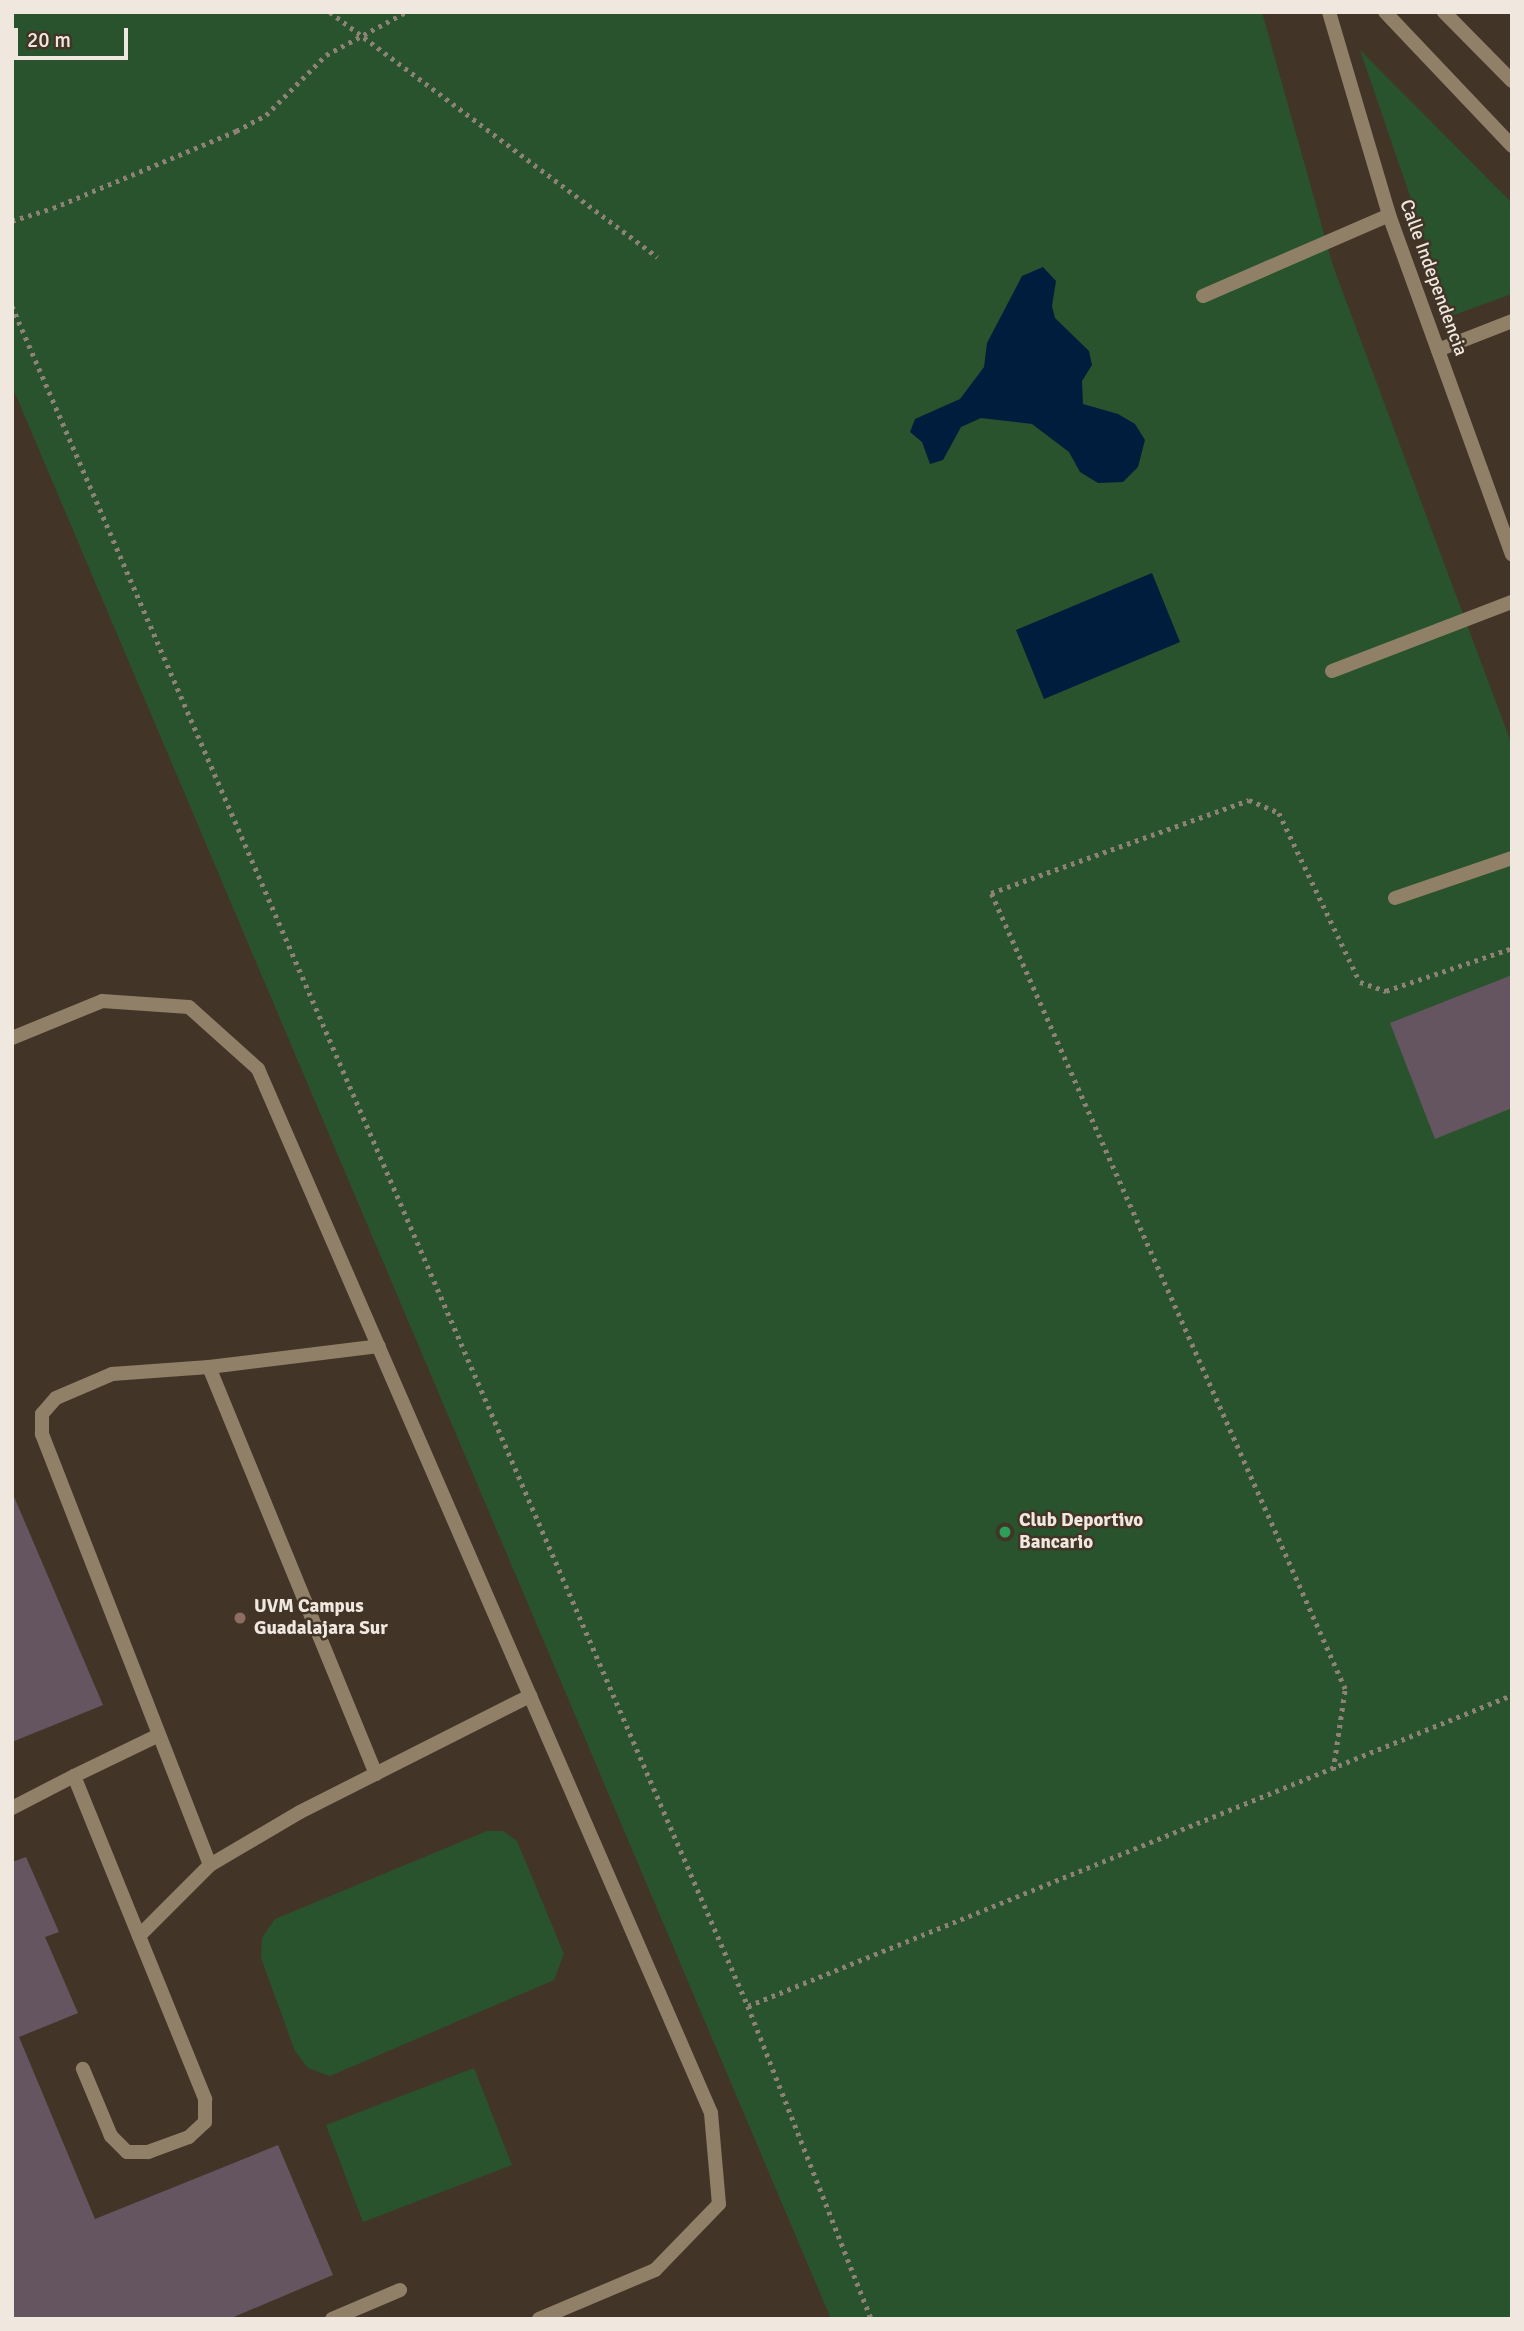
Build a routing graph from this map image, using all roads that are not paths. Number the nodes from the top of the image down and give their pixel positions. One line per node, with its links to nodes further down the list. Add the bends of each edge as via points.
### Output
1 (1329, 12): 6 (street, Calle Independencia)
2 (1385, 12): 5 (street)
3 (1451, 14): 4 (street)
4 (1512, 81)
5 (1512, 146)
6 (1389, 215): 7 (street); 9 (street, Calle Independencia)
7 (1203, 296)
8 (1512, 321): 9 (street)
9 (1438, 350): 10 (street, Calle Independencia)
10 (1512, 554)
11 (1512, 602): 12 (street)
12 (1332, 671)
13 (1512, 858): 14 (street)
14 (1395, 898)
15 (12, 1038): 16 (street, via 102,1001 189,1007 258,1069)
16 (379, 1346): 17 (street); 18 (street)
17 (209, 1367): 19 (street, via 112,1374 56,1398 42,1414 42,1434); 20 (street)
18 (530, 1696): 20 (street); 28 (street, via 711,2112 719,2204 655,2270)
19 (159, 1735): 21 (street); 23 (street)
20 (376, 1774): 23 (street)
21 (74, 1776): 22 (street); 24 (street)
22 (12, 1808)
23 (210, 1865): 24 (street)
24 (139, 1936): 25 (street, via 205,2099 205,2122 178,2141 148,2152 127,2151 111,2136)
25 (83, 2069)
26 (400, 2290): 27 (street)
27 (332, 2319)
28 (539, 2319)

